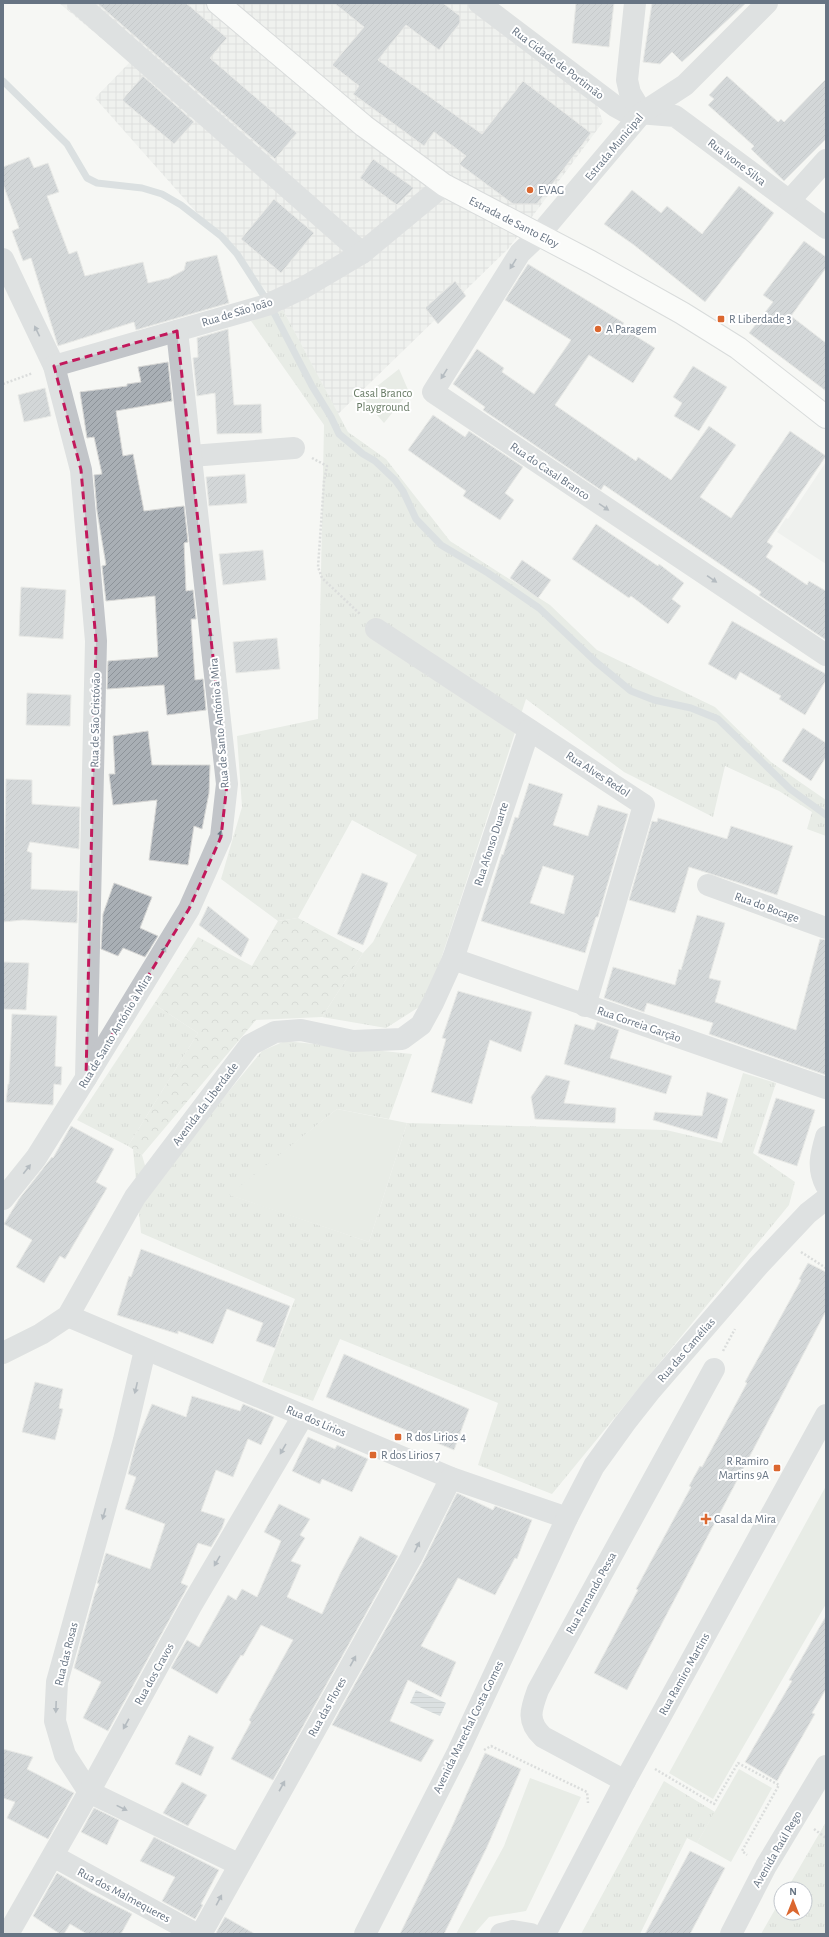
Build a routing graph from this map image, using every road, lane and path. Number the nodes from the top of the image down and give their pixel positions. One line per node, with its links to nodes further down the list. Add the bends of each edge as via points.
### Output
1 (78, 3): 12 (street)
2 (218, 3): 8 (main road, Estrada de Santo Eloy, via 364,126)
3 (479, 3): 6 (street, Rua Cidade de Portimão, via 615,106 626,112)
4 (635, 3): 6 (street, via 627,80 630,93)
5 (768, 3): 6 (street, Estrada Municipal, via 685,85)
6 (642, 113): 9 (street, Rua Ivone Silva, via 675,116); 11 (street, Estrada Municipal)
7 (826, 160): 9 (street)
8 (444, 185): 11 (main road, Estrada de Santo Eloy); 12 (street, Rua de São João)
9 (790, 200): 10 (street, Rua Ivone Silva)
10 (826, 228)
11 (539, 235): 17 (main road, Estrada de Santo Eloy, via 682,313 738,348); 21 (street, Rua do Casal Branco, one-way to 21, via 520,253 432,392)
12 (362, 253): 14 (street, Rua de São João, via 303,288 267,305)
13 (3, 259): 15 (street, Rua de São Cristóvão, one-way to 13)
14 (177, 330): 15 (street, Rua de São João); 19 (street, Rua de Santo António à Mira)
15 (54, 366): 16 (path); 27 (street, Rua de São Cristóvão, via 81,470 96,641)
16 (3, 384)
17 (826, 417)
18 (294, 448): 19 (street); 20 (path, via 327,466 318,567 322,578)
19 (191, 456): 27 (street, Rua de Santo António à Mira, one-way to 19, via 189,909 221,837 227,784)
20 (376, 629): 22 (street, Rua Alves Redol)
21 (826, 655)
22 (529, 730): 25 (street, Rua Afonso Duarte); 26 (street, Rua Alves Redol, via 644,805)
23 (708, 885): 24 (street, Rua do Bocage)
24 (826, 928)
25 (453, 959): 26 (street, Rua Correia Garção); 35 (street, Avenida da Liberdade, via 421,1025 402,1039 353,1041 301,1030 275,1032 250,1045 135,1197)
26 (585, 1006): 28 (street, Rua Correia Garção)
27 (86, 1078): 31 (street, Rua de Santo António à Mira, one-way to 27, via 36,1158)
28 (826, 1088)
29 (826, 1137): 30 (street, via 820,1163)
30 (826, 1185)
31 (3, 1199)
32 (826, 1199): 33 (street, Rua das Camélias, via 808,1213)
33 (791, 1232): 34 (path, via 802,1254); 42 (street, Rua das Camélias, via 759,1265 625,1422 594,1466)
34 (826, 1268)
35 (68, 1316): 36 (street, Rua dos Lírios); 37 (street, Avenida da Liberdade, via 41,1334)
36 (145, 1350): 40 (street, Rua dos Lírios); 47 (street, Rua das Rosas, one-way to 47, via 124,1440 57,1682 56,1721 65,1755)
37 (3, 1353)
38 (714, 1369): 46 (street, Rua Fernando Pessa, via 538,1690 532,1708 532,1722 543,1737)
39 (826, 1415): 44 (street, Rua Ramiro Martins)
40 (303, 1416): 41 (street, Rua dos Lírios); 47 (street, Rua dos Cravos, one-way to 47, via 191,1606)
41 (451, 1478): 42 (street, Rua dos Lírios); 50 (street, Rua das Flores, one-way to 41, via 411,1558)
42 (567, 1518): 43 (street, Avenida Marechal Costa Gomes)
43 (458, 1752): 48 (path, via 472,1758 491,1746 587,1792 589,1816); 55 (street, Avenida Marechal Costa Gomes)
44 (637, 1759): 46 (street, Rua Ramiro Martins); 51 (path, via 714,1804 738,1763 779,1785 742,1851)
45 (826, 1766): 51 (street, Avenida Raúl Rego)
46 (625, 1781): 48 (street, Rua Ramiro Martins)
47 (89, 1792): 49 (street, Rua dos Cravos); 50 (street, one-way to 50)
48 (602, 1824): 58 (street, Rua Ramiro Martins)
49 (53, 1856): 52 (street, Rua dos Cravos); 53 (street, Rua dos Malmequeres)
50 (238, 1864): 54 (street, Rua das Flores, one-way to 50)
51 (766, 1866): 59 (street, Avenida Raúl Rego)
52 (8, 1934)
53 (196, 1934)
54 (200, 1934)
55 (365, 1934)
56 (501, 1934): 57 (street, via 513,1931)
57 (531, 1934)
58 (545, 1934)
59 (731, 1934)

